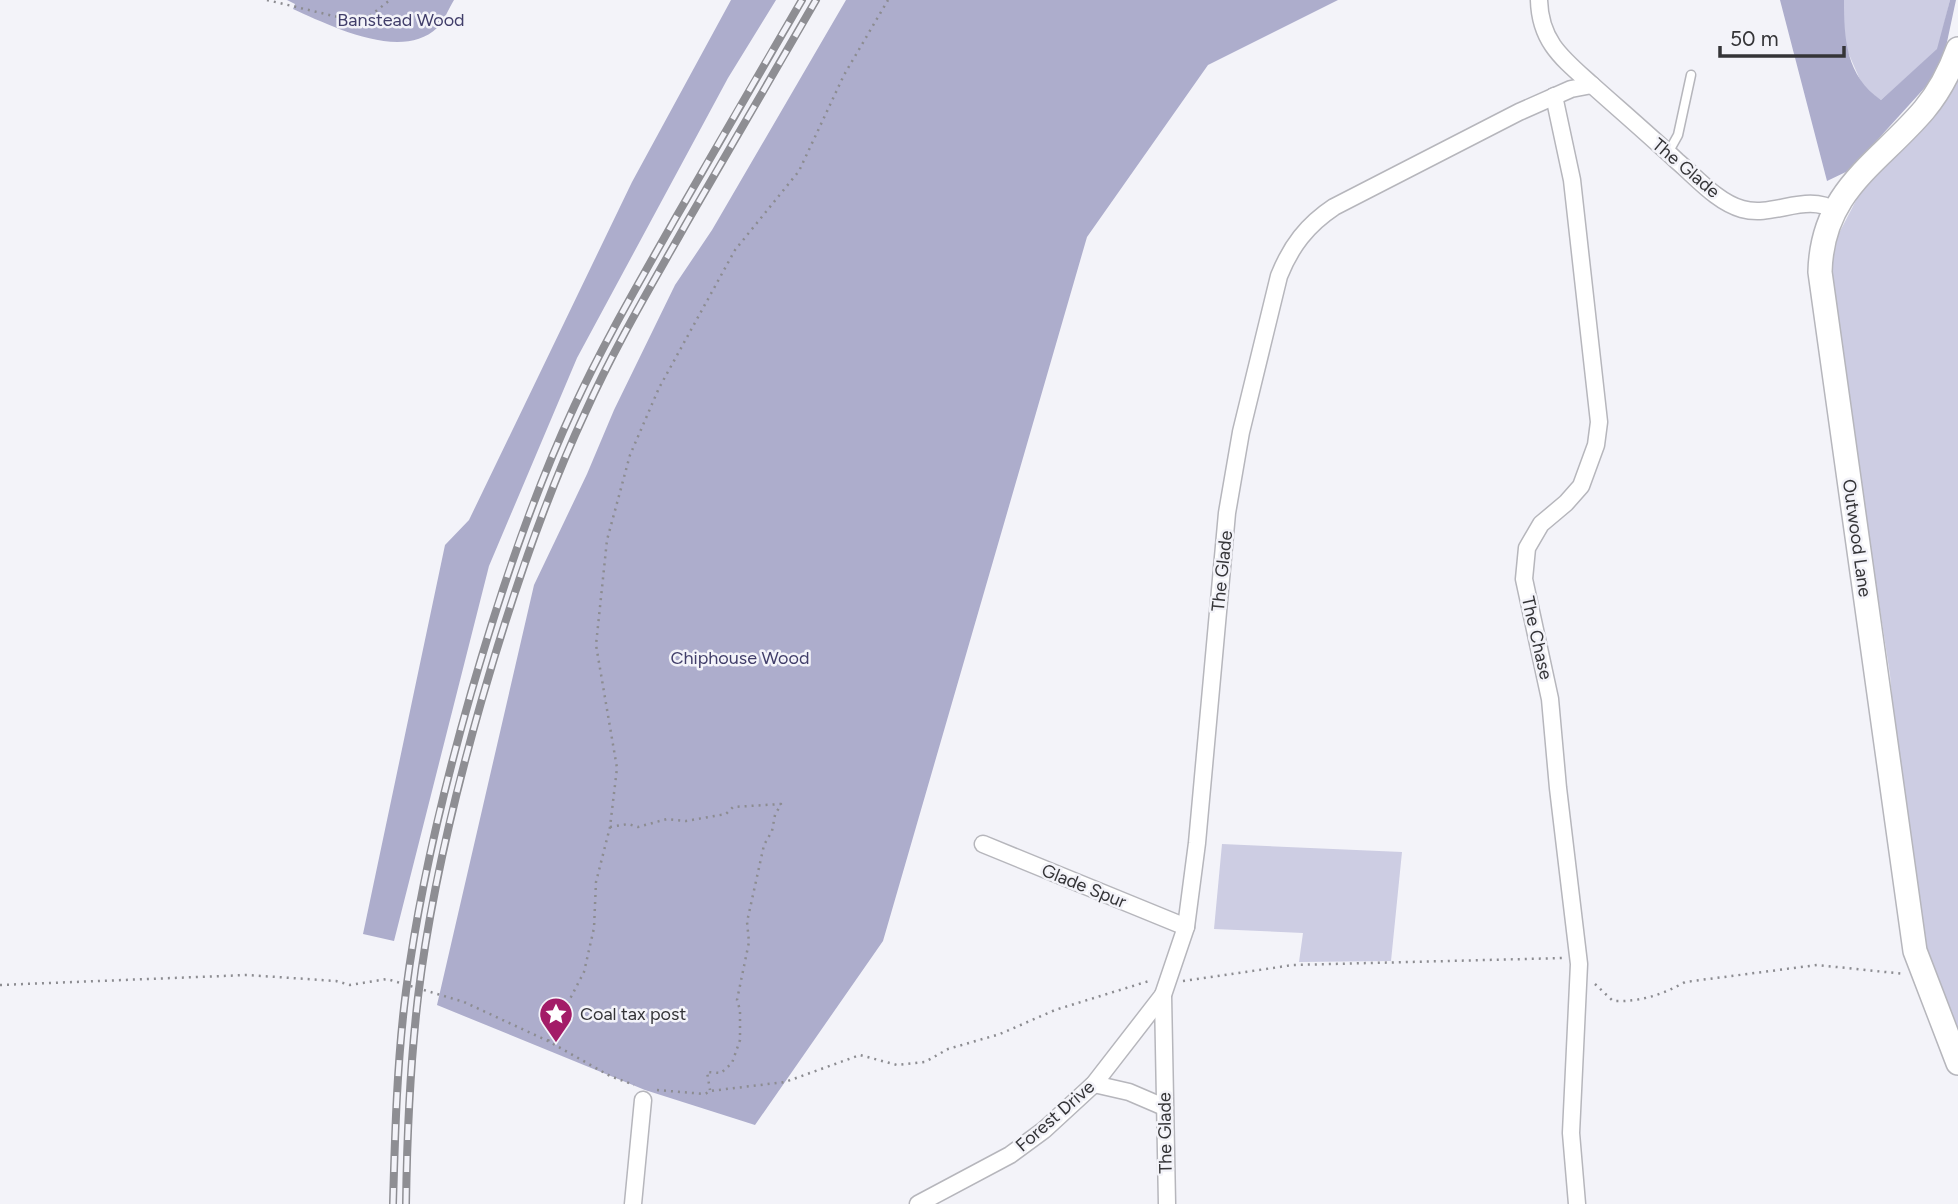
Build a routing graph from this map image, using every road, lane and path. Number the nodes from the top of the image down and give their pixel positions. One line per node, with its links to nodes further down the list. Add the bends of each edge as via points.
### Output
1 (267, 0): 2 (path, via 342,18 371,15)
2 (390, 0)
3 (888, 0): 11 (path, via 844,75 799,171 735,250 659,388 630,455 607,540 596,645 617,768)
4 (1539, 0): 7 (street, The Glade, via 1548,39)
5 (1958, 49): 10 (main road, Outwood Lane, via 1934,97 1854,180)
6 (1691, 75): 9 (lane, via 1678,135)
7 (1592, 85): 8 (street, The Glade); 9 (street, The Glade)
8 (1554, 96): 13 (street, The Glade, via 1334,207 1317,219 1288,254 1241,432 1227,513); 14 (street, The Chase, via 1572,180 1599,422 1581,486 1541,524 1527,548 1524,579 1550,699)
9 (1668, 153): 10 (street, The Glade, via 1739,209 1758,212 1825,204)
10 (1836, 211): 15 (main road, Outwood Lane, via 1824,240 1820,272 1915,951)
11 (610, 827): 18 (path, via 596,882 594,928 584,972); 22 (path, via 686,821 726,814 733,807 781,804 764,845 747,922 749,942 737,1000 740,1040 732,1063 721,1073 707,1073)
12 (983, 844): 13 (street, Glade Spur)
13 (1186, 927): 17 (street, The Glade)
14 (1579, 964): 15 (path, via 1614,1001 1632,1002 1666,993 1685,982 1817,965); 17 (path, via 1565,958 1293,965); 28 (street, The Chase, via 1571,1133)
15 (1925, 975): 19 (main road, Outwood Lane)
16 (0, 985): 18 (path, via 247,975 350,985 387,979 464,1002)
17 (1166, 989): 20 (street, Forest Drive); 22 (path, via 1155,979 1055,1010 1000,1034 948,1049 925,1062 897,1065 860,1055 785,1082); 24 (street, The Glade)
18 (548, 1041): 21 (path)
19 (1958, 1063)
20 (1094, 1084): 24 (street); 26 (street, Forest Drive, via 1010,1155)
21 (634, 1085)
22 (710, 1091): 23 (path)
23 (649, 1095): 25 (street)
24 (1164, 1107): 27 (street, The Glade)
25 (633, 1204)
26 (918, 1204)
27 (1167, 1204)
28 (1577, 1204)

